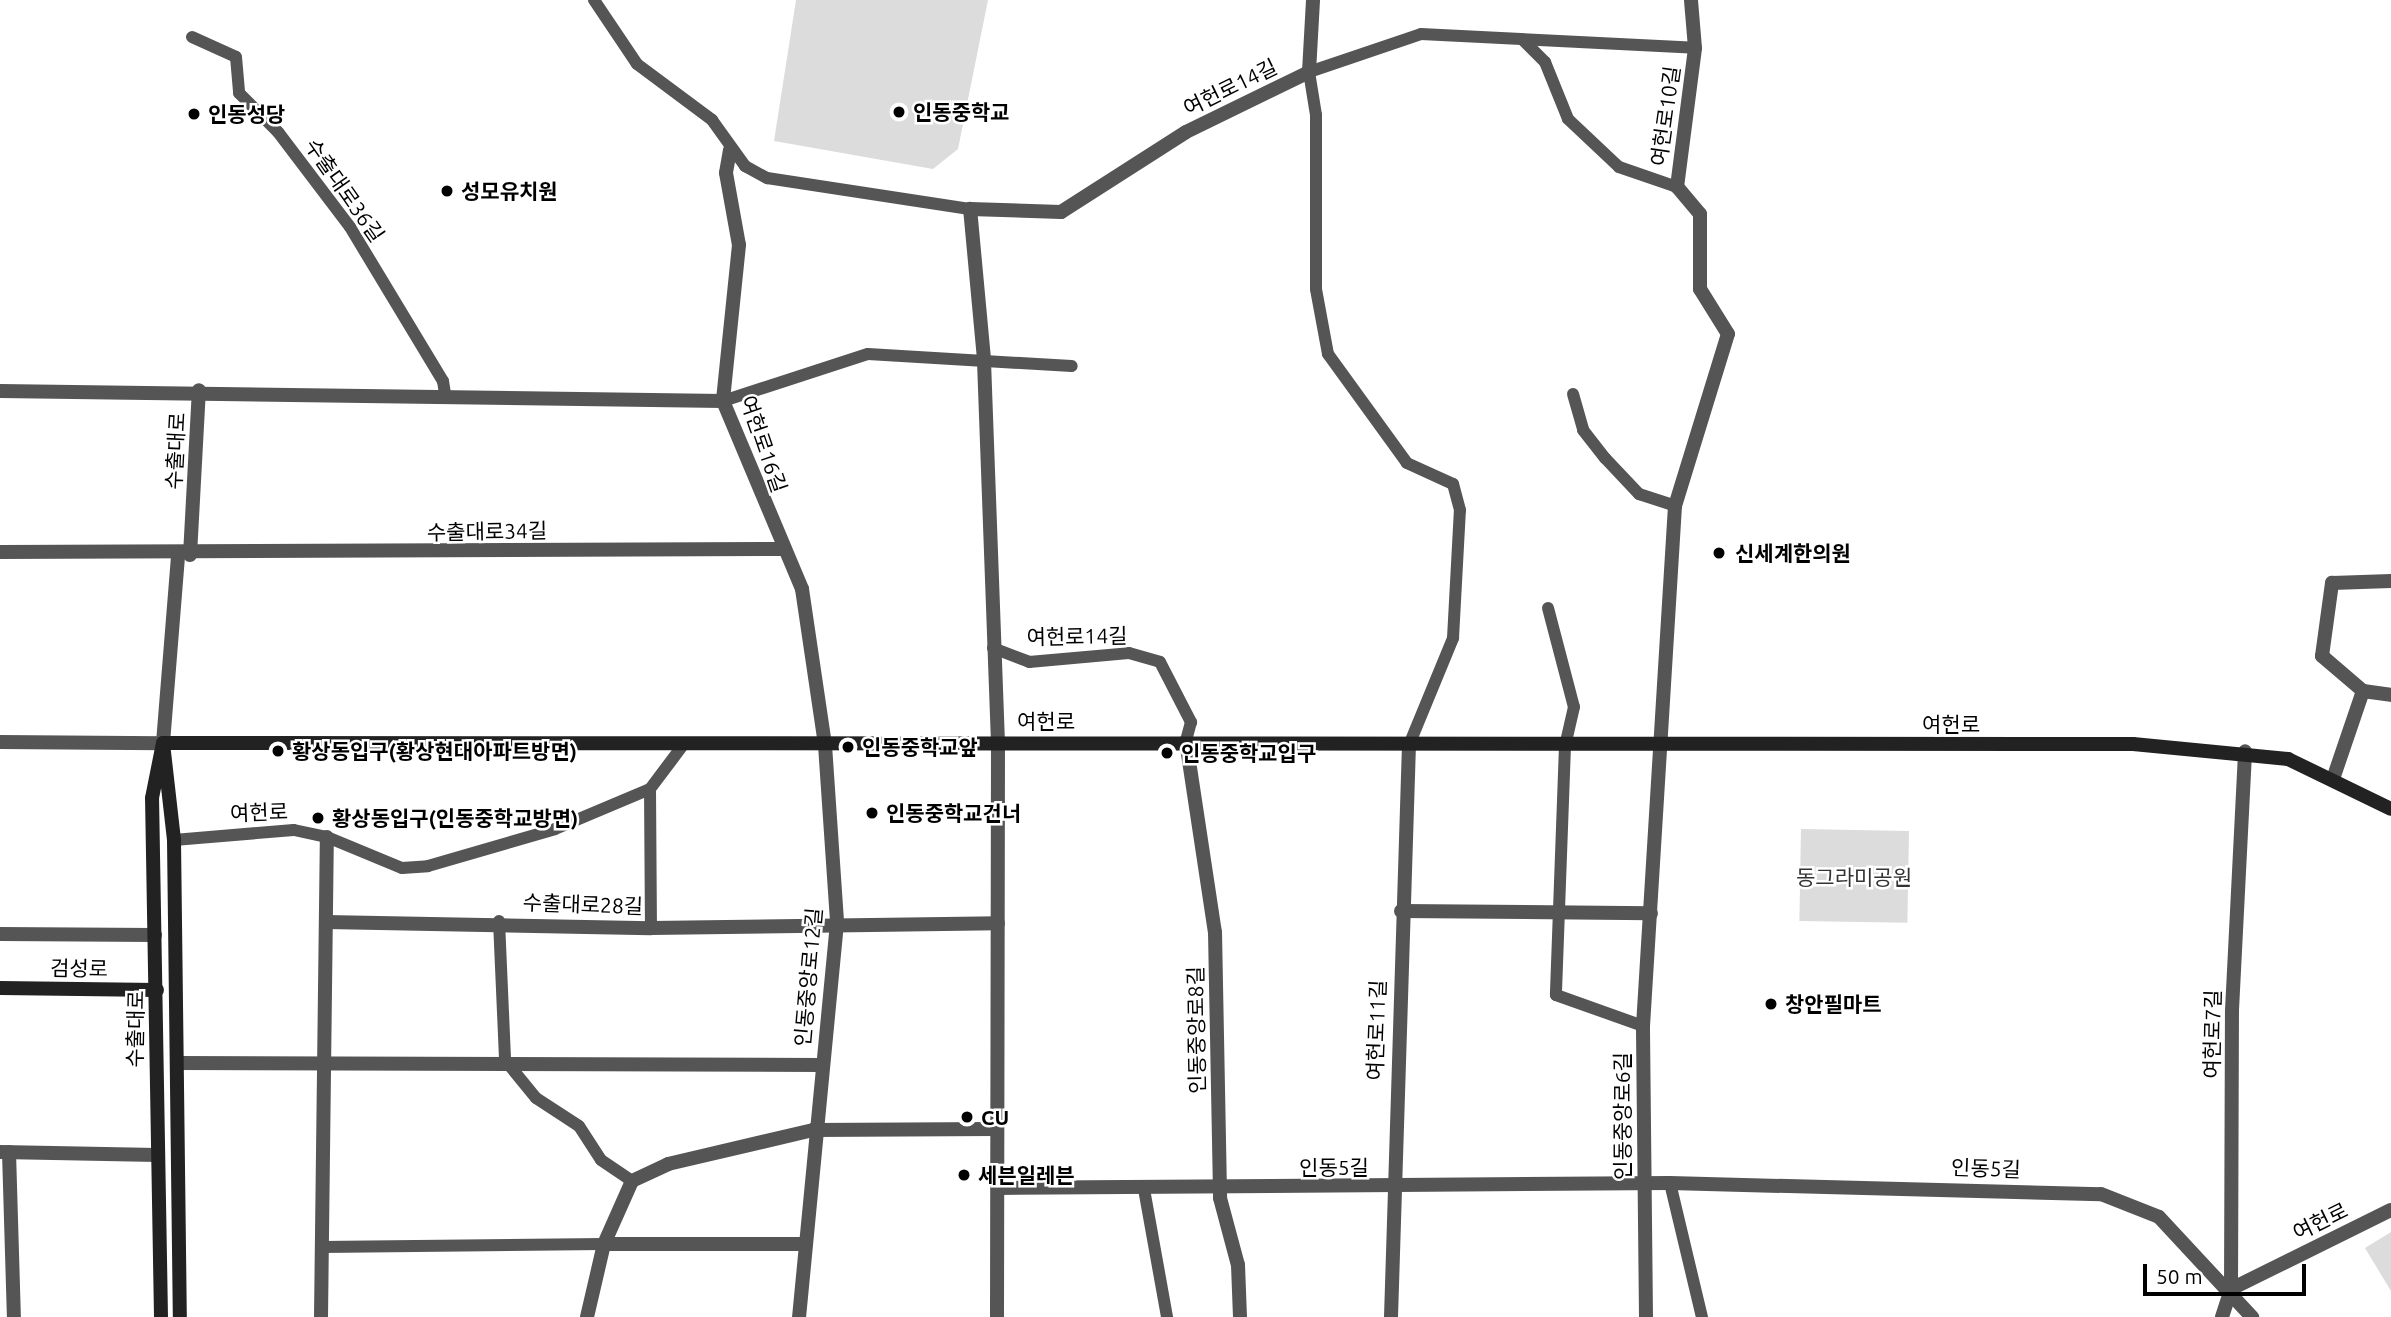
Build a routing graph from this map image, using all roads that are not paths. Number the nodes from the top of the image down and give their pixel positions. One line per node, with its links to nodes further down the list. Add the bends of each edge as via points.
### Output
1 (594, 0): 8 (lane, via 637,64 712,120)
2 (1313, 0): 7 (street)
3 (1690, 0): 6 (street, 여헌로10길)
4 (192, 37): 15 (lane, 수출대로36길, via 236,57 239,93 278,132 350,227 443,381)
5 (1524, 41): 6 (lane, via 1579,38); 7 (lane, via 1421,33); 9 (lane, via 1545,62 1568,119 1619,167)
6 (1695, 48): 9 (street, 여헌로10길)
7 (1309, 72): 10 (street, 여헌로14길, via 1186,132 1061,212); 33 (lane, 여헌로14길, via 1316,115 1316,289 1328,354 1407,463 1453,484 1458,532 1453,638)
8 (730, 150): 10 (lane, via 767,178); 17 (street, 여헌로16길, via 726,173 739,245)
9 (1677, 187): 18 (street, 여헌로10길, via 1700,214 1700,289 1728,334)
10 (970, 209): 11 (street)
11 (984, 359): 12 (lane); 17 (lane, via 868,354); 24 (street)
12 (1072, 366)
13 (199, 390): 14 (street); 15 (street); 21 (street, 수출대로)
14 (0, 391)
15 (445, 394): 17 (street)
16 (1573, 394): 18 (lane, via 1583,430 1605,458 1639,494)
17 (723, 401): 19 (street, 여헌로16길)
18 (1675, 506): 35 (street, 여헌로10길)
19 (783, 549): 21 (street, 수출대로34길); 31 (street, 여헌로16길, via 802,589)
20 (0, 552): 21 (street, 수출대로34길)
21 (184, 555): 29 (street, 수출대로)
22 (2391, 581): 25 (street, via 2332,583 2322,656)
23 (1548, 608): 34 (lane, via 1574,707)
24 (993, 648): 27 (lane, 여헌로14길, via 1028,662 1116,653 1160,662 1191,722); 30 (street)
25 (2362, 691): 26 (street); 37 (street)
26 (2391, 695)
27 (1186, 741): 30 (street, 여헌로); 33 (street, 여헌로); 69 (street, 인동중앙로8길, via 1215,932)
28 (0, 742): 29 (street)
29 (163, 743): 32 (street, 여헌로); 41 (street, 수출대로); 51 (street, 수출대로, via 152,798)
30 (998, 743): 31 (street, 여헌로); 48 (street)
31 (825, 744): 32 (street, 여헌로); 47 (street, 인동중앙로12길)
32 (683, 745): 38 (lane)
33 (1409, 745): 34 (street, 여헌로); 42 (street, 여헌로11길)
34 (1565, 746): 35 (street, 여헌로); 43 (lane)
35 (1663, 747): 36 (street, 여헌로, via 2133,744); 44 (street, 인동중앙로6길)
36 (2245, 751): 37 (street, 여헌로); 74 (street, 여헌로7길, via 2232,1010)
37 (2333, 779): 39 (street, 여헌로)
38 (650, 789): 40 (lane, 여헌로, via 555,829 411,869); 49 (lane)
39 (2391, 809)
40 (327, 836): 41 (lane, 여헌로, via 294,830); 45 (street)
41 (174, 840): 57 (street, 수출대로)
42 (1401, 911): 43 (street); 67 (street, 여헌로11길)
43 (1559, 912): 44 (street); 54 (lane, via 1556,995)
44 (1651, 913): 54 (street, 인동중앙로6길)
45 (326, 922): 46 (street, 수출대로28길); 56 (street)
46 (499, 922): 49 (street, 수출대로28길); 55 (lane)
47 (837, 923): 48 (street, 수출대로28길); 49 (street, 수출대로28길); 58 (street, 인동중앙로12길)
48 (998, 923): 59 (street)
49 (651, 928)
50 (0, 934): 51 (street)
51 (155, 935): 53 (street, 수출대로)
52 (0, 988): 53 (street, 검성로)
53 (157, 990): 62 (street, 수출대로)
54 (1643, 1026): 65 (street, 인동중앙로6길)
55 (505, 1060): 56 (street); 58 (street); 63 (lane, via 536,1098 579,1126 601,1160)
56 (324, 1061): 57 (street); 73 (street)
57 (177, 1063): 77 (street, 수출대로)
58 (821, 1065): 60 (street, 인동중앙로12길)
59 (995, 1129): 60 (street); 66 (street)
60 (813, 1130): 63 (street, via 668,1164); 72 (street, 인동중앙로12길)
61 (5, 1152): 62 (street); 75 (street)
62 (157, 1155): 76 (street, 수출대로)
63 (632, 1181): 71 (street)
64 (1670, 1184): 65 (street, 인동5길); 74 (street, 인동5길, via 2101,1194 2159,1217); 86 (lane)
65 (1643, 1185): 67 (street, 인동5길); 85 (street, 인동중앙로6길)
66 (998, 1188): 68 (street, 인동5길); 81 (street)
67 (1392, 1188): 69 (street, 인동5길); 84 (street, 여헌로11길)
68 (1144, 1189): 69 (street, 인동5길); 82 (lane)
69 (1219, 1189): 83 (street, 인동중앙로8길, via 1238,1265)
70 (2391, 1210): 74 (street, 여헌로)
71 (604, 1244): 72 (street); 73 (lane); 79 (street)
72 (804, 1244): 80 (street, 인동중앙로12길)
73 (321, 1247): 78 (street)
74 (2231, 1289): 87 (street, 여헌로7길); 88 (street, 인동5길)
75 (14, 1317)
76 (161, 1317)
77 (180, 1317)
78 (321, 1317)
79 (587, 1317)
80 (799, 1317)
81 (997, 1317)
82 (1167, 1317)
83 (1240, 1317)
84 (1391, 1317)
85 (1646, 1317)
86 (1702, 1317)
87 (2222, 1317)
88 (2252, 1317)

